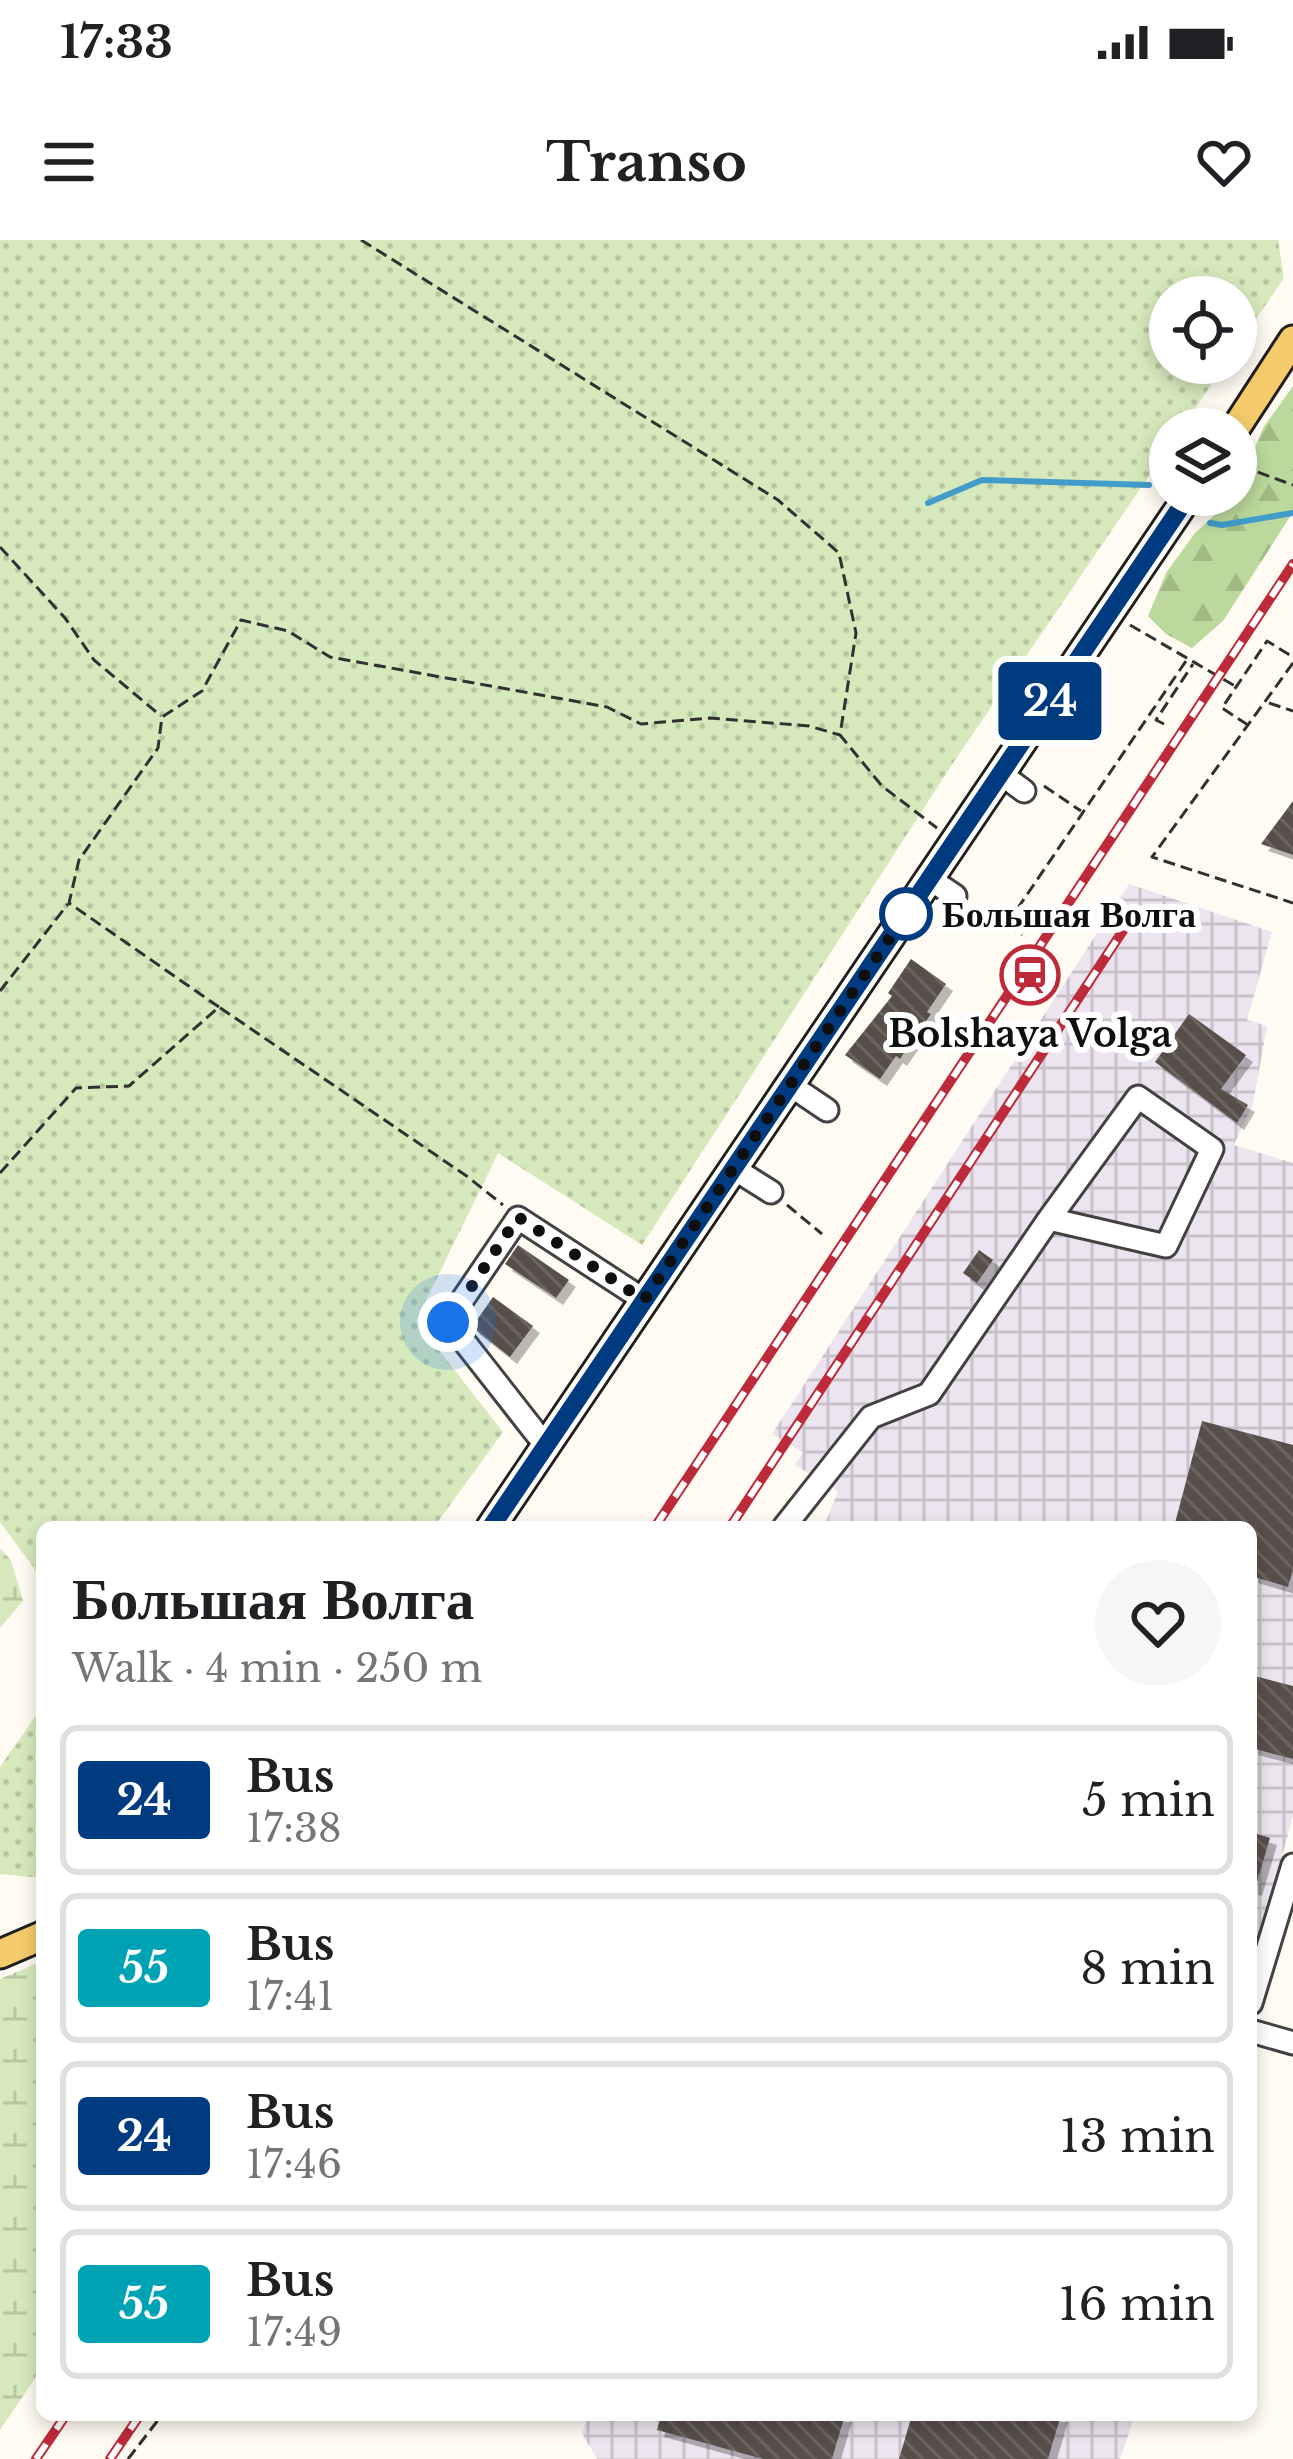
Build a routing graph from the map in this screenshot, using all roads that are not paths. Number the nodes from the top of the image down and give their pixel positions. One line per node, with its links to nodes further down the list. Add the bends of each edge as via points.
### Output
1 (1293, 340): 2 (main road)
2 (1249, 408)
3 (1178, 516): 4 (main road, via 1021,782 955,842)
4 (930, 879): 5 (street); 6 (main road)
5 (964, 902)
6 (790, 1085): 7 (street); 8 (main road)
7 (826, 1109)
8 (733, 1168): 9 (street); 11 (main road)
9 (771, 1192)
10 (1049, 1219): 10 (street, via 1166,1246 1212,1149 1138,1097); 14 (street, via 929,1394 871,1417)
11 (644, 1300): 12 (main road); 12 (street, via 518,1217 448,1322)
12 (546, 1446): 13 (main road)
13 (495, 1521)
14 (789, 1521)
15 (1293, 1865): 18 (street)
16 (36, 1939): 17 (main road)
17 (0, 1954)
18 (1257, 1983)
19 (1257, 2033): 20 (street)
20 (1293, 2043)

